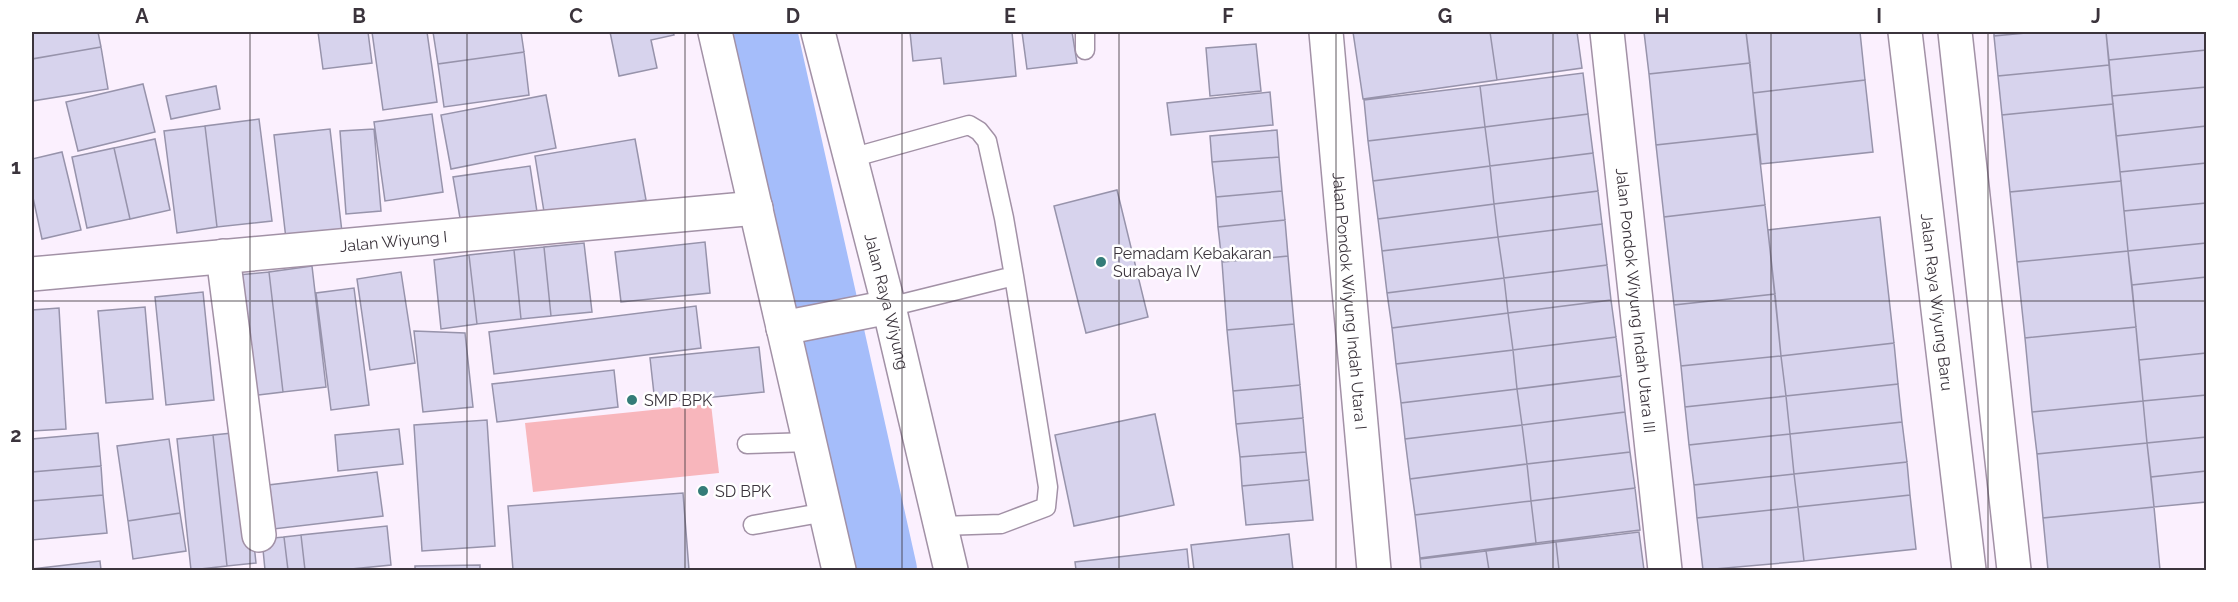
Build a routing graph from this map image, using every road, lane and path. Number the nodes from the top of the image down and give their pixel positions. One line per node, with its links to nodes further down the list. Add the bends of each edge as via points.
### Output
1 (714, 32): 10 (street)
2 (818, 32): 9 (street, Jalan Raya Wiyung)
3 (1085, 32): 8 (lane)
4 (1326, 32): 24 (street, Jalan Pondok Wiyung Indah Utara I)
5 (1607, 32): 25 (street, Jalan Pondok Wiyung Indah Utara III)
6 (1905, 32): 26 (street, Jalan Raya Wiyung Baru)
7 (1955, 32): 27 (street)
8 (1085, 50)
9 (850, 158): 13 (lane, via 969,125 979,131 987,141); 14 (street, Jalan Raya Wiyung)
10 (756, 208): 11 (street, Jalan Wiyung I); 15 (street)
11 (223, 256): 12 (street, Jalan Wiyung I); 21 (street)
12 (32, 274)
13 (1014, 276): 14 (lane); 20 (lane, via 1048,487 1046,507 1001,524)
14 (879, 309): 15 (street); 20 (street, Jalan Raya Wiyung)
15 (794, 326): 16 (street)
16 (810, 442): 17 (lane); 18 (street)
17 (747, 444)
18 (826, 512): 19 (lane); 22 (street)
19 (753, 525)
20 (942, 526): 23 (street, Jalan Raya Wiyung)
21 (259, 535)
22 (839, 570)
23 (951, 570)
24 (1374, 570)
25 (1665, 570)
26 (1969, 570)
27 (2014, 570)

